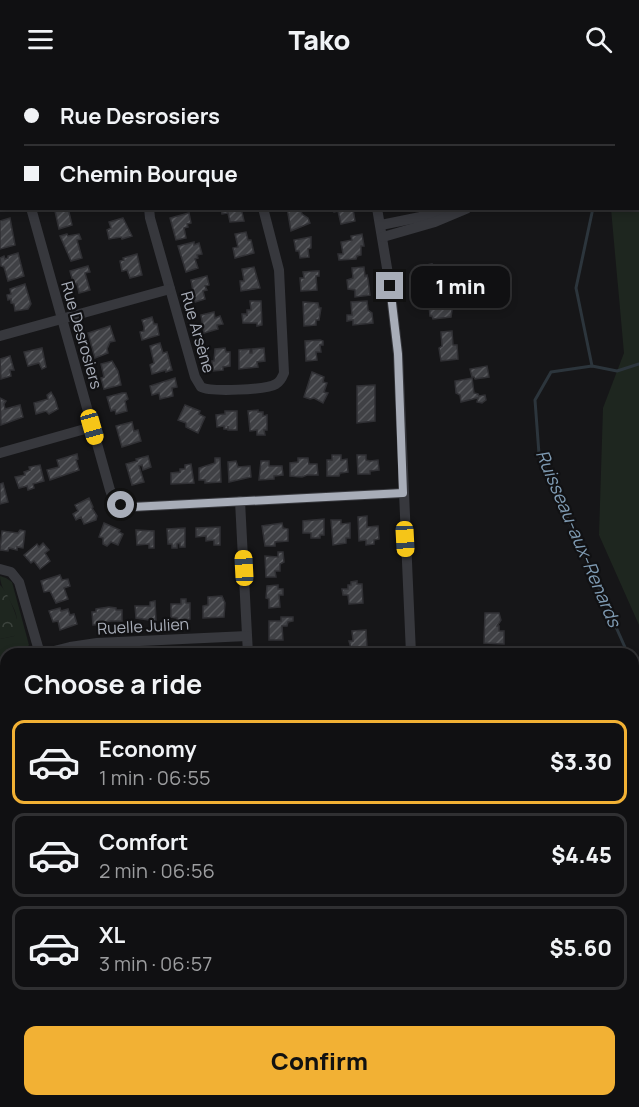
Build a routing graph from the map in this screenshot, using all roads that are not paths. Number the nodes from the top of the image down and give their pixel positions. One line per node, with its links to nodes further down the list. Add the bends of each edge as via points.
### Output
1 (32, 210): 10 (street, Rue Desrosiers)
2 (149, 210): 9 (street, Rue Arsène)
3 (264, 210): 9 (street, Rue Arsène, via 279,270 285,367 279,382 269,387 201,387)
4 (377, 210): 7 (street)
5 (458, 210): 7 (street)
6 (465, 210): 8 (street)
7 (381, 225): 8 (street)
8 (383, 237): 14 (street, via 398,354)
9 (170, 289): 10 (street)
10 (62, 319): 11 (street); 12 (street, Rue Desrosiers)
11 (0, 336)
12 (92, 427): 13 (street); 15 (street, Rue Desrosiers, via 110,490 119,504 132,507)
13 (0, 453)
14 (403, 493): 15 (street, Rue Desrosiers); 21 (street)
15 (240, 501): 17 (street)
16 (0, 569): 18 (street, Ruelle Julien, via 18,579)
17 (247, 636): 19 (street, Ruelle Julien); 20 (street)
18 (39, 648)
19 (66, 648)
20 (248, 648)
21 (411, 648)

